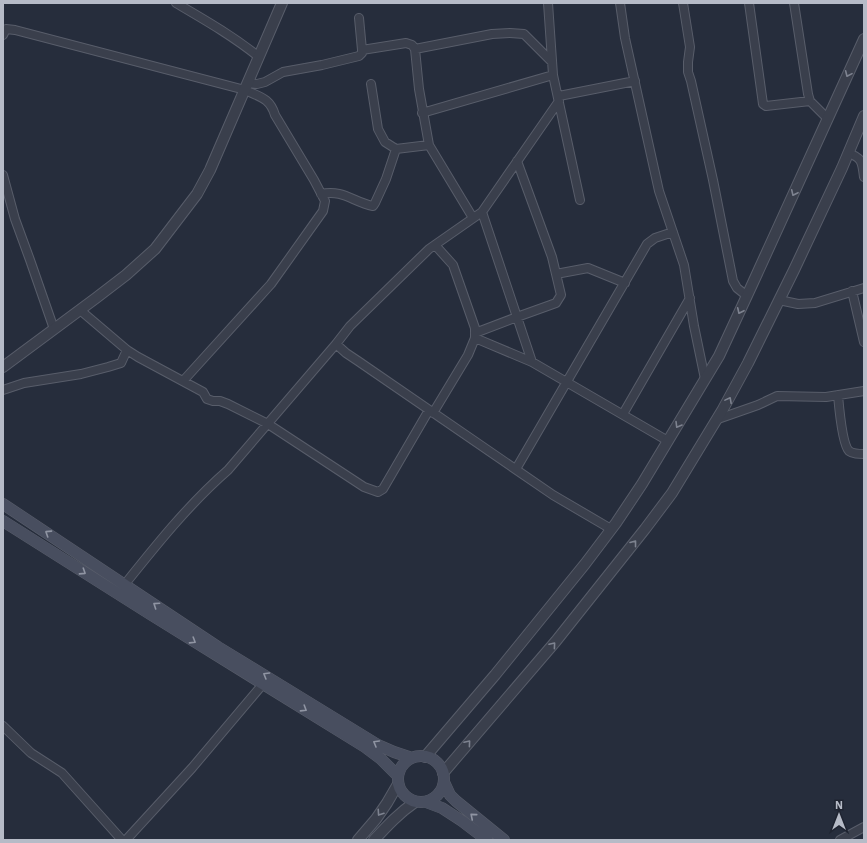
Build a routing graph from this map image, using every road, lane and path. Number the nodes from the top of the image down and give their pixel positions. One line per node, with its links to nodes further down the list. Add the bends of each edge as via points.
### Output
1 (176, 3): 13 (street, via 241,42)
2 (282, 3): 13 (street)
3 (548, 3): 14 (street)
4 (620, 3): 16 (street)
5 (683, 3): 40 (street, via 690,48 688,72 733,281)
6 (749, 3): 20 (street, via 763,104 766,106)
7 (794, 3): 20 (street)
8 (359, 18): 12 (street)
9 (3, 35): 18 (street, via 6,29 15,30)
10 (864, 39): 23 (street, one-way to 23)
11 (415, 49): 12 (street, via 406,43); 14 (street, via 492,34 524,34); 21 (street)
12 (362, 50): 18 (street, via 359,56 283,72 265,82)
13 (259, 57): 18 (street)
14 (552, 62): 15 (street)
15 (553, 75): 19 (street); 21 (street)
16 (635, 82): 19 (street); 34 (street, via 660,191)
17 (372, 84): 25 (street, via 378,129 385,142)
18 (246, 87): 30 (street, via 268,100 273,107 275,115); 43 (street, via 197,194 155,249)
19 (559, 99): 27 (street); 31 (street)
20 (810, 101): 23 (street)
21 (422, 113): 24 (street)
22 (864, 116): 26 (street)
23 (828, 118): 40 (street, one-way to 40)
24 (429, 145): 25 (street); 33 (street)
25 (396, 149): 30 (street, via 373,206 336,193)
26 (848, 153): 29 (street, via 862,161); 42 (street)
27 (517, 161): 32 (street); 36 (street)
28 (3, 175): 45 (street, via 14,219)
29 (864, 177)
30 (321, 194): 53 (street, via 325,201 323,211 271,284)
31 (580, 200)
32 (482, 212): 33 (street); 44 (street)
33 (474, 218): 35 (street)
34 (674, 232): 37 (street, via 655,238 647,244); 41 (street)
35 (435, 245): 46 (street, via 452,265); 48 (street, via 350,326)
36 (556, 274): 37 (street, via 588,268); 44 (street, via 561,295 556,303)
37 (625, 283): 54 (street)
38 (864, 288): 39 (street)
39 (852, 291): 42 (street, via 815,303 798,304); 47 (street)
40 (747, 296): 52 (street, one-way to 52, via 719,356)
41 (690, 298): 52 (street); 59 (street)
42 (780, 300): 60 (street, one-way to 42)
43 (80, 310): 45 (street); 49 (street)
44 (517, 317): 46 (street); 50 (street)
45 (54, 329): 51 (street)
46 (475, 336): 50 (street); 58 (street, via 468,355)
47 (864, 337)
48 (336, 344): 58 (street); 61 (street)
49 (127, 350): 53 (street); 55 (street, via 120,363 108,367 24,383)
50 (532, 362): 54 (street)
51 (3, 367)
52 (705, 379): 62 (street, one-way to 62)
53 (182, 381): 61 (street, via 203,392 207,399 228,404)
54 (567, 382): 59 (street); 64 (street)
55 (3, 390)
56 (864, 391): 57 (street)
57 (838, 395): 60 (street, via 777,396); 63 (street, via 844,441 848,450 854,454)
58 (431, 412): 61 (street, via 383,489 378,492 364,487); 64 (street)
59 (622, 414): 62 (street)
60 (718, 419): 73 (street, one-way to 60, via 645,529 672,493)
61 (268, 424): 68 (street, via 228,470 174,523)
62 (668, 441): 67 (street)
63 (864, 454)
64 (516, 469): 67 (street, via 553,495)
65 (4, 504): 68 (main road, one-way to 65)
66 (3, 521): 69 (main road, one-way to 69)
67 (611, 529): 71 (street, via 495,675)
68 (125, 584): 72 (main road, one-way to 68, via 378,745 218,646)
69 (263, 684): 74 (main road, one-way to 74, via 365,747 381,759); 78 (street, via 192,768)
70 (3, 726): 77 (street, via 31,754 62,773)
71 (425, 757): 72 (main road); 73 (main road, via 439,766)
72 (412, 758): 74 (main road, via 403,765)
73 (443, 778): 75 (main road, via 442,789 438,795); 82 (main road, one-way to 73, via 450,795)
74 (398, 780): 75 (main road, via 402,793 410,800); 79 (street, one-way to 79, via 388,802)
75 (420, 802): 80 (street, via 403,811); 81 (main road, via 442,808)
76 (864, 827): 83 (street)
77 (122, 840)
78 (126, 840)
79 (358, 840)
80 (374, 840)
81 (486, 840)
82 (504, 840)
83 (840, 840)

